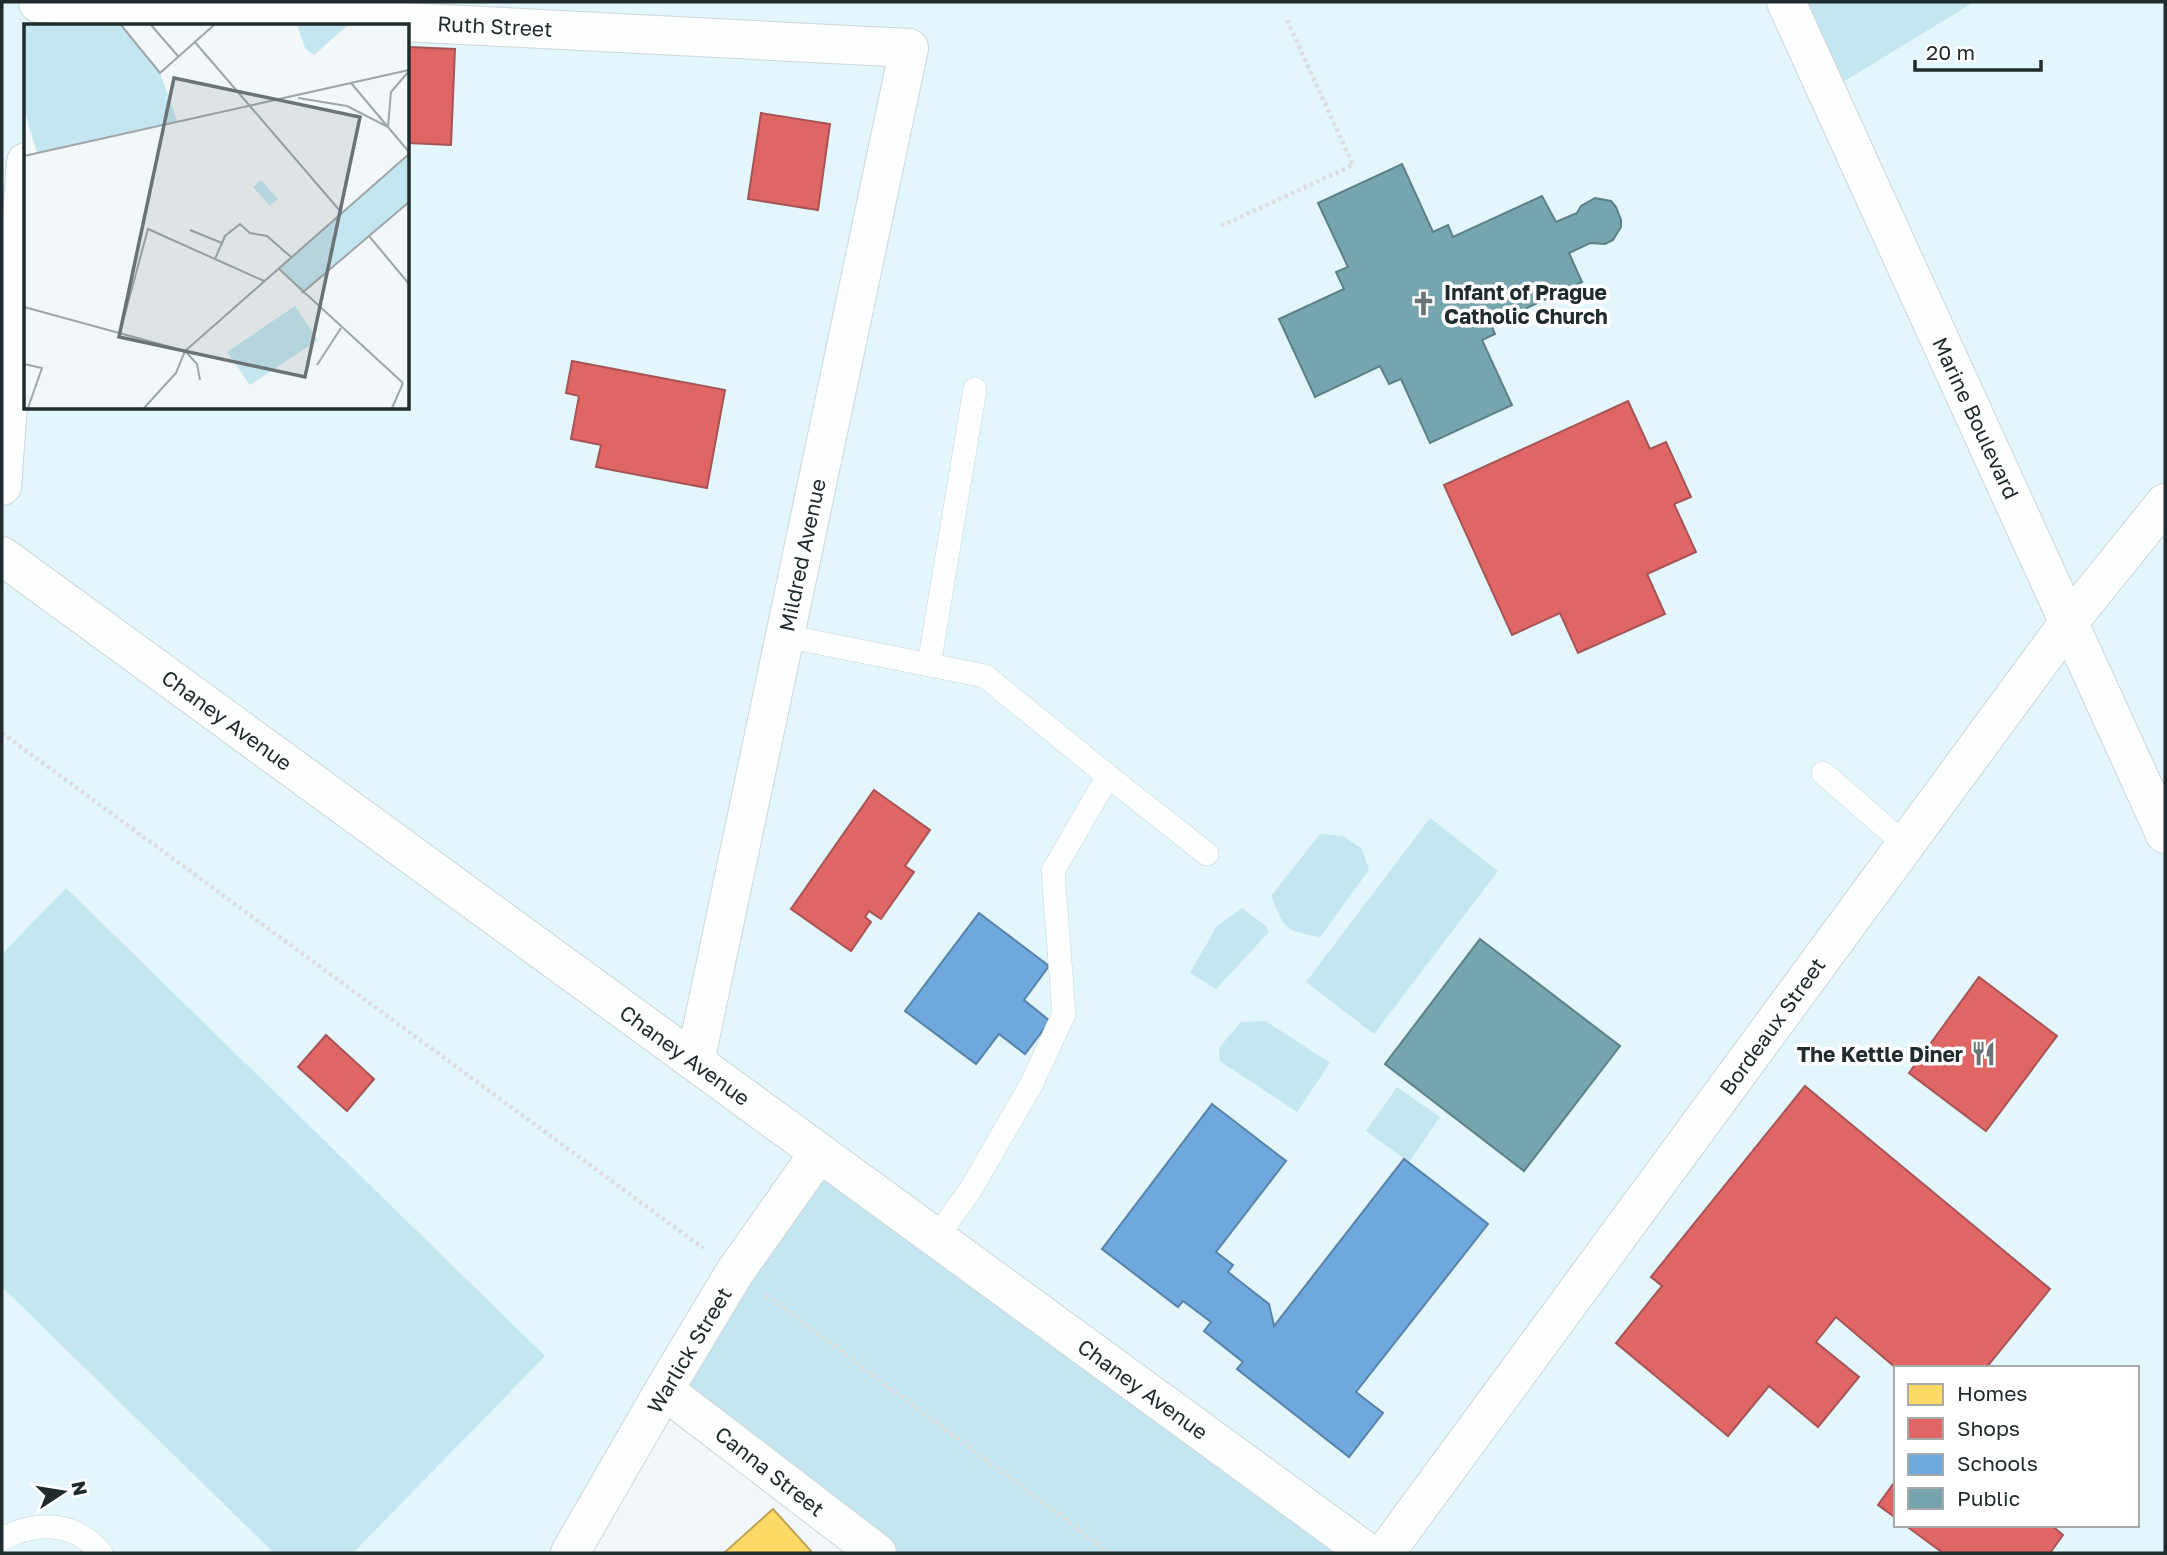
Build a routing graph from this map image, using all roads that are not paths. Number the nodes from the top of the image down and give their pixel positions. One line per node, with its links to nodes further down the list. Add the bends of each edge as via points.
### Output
1 (1786, 2): 11 (street, Marine Boulevard)
2 (38, 10): 3 (street, Ruth Street)
3 (368, 24)
4 (410, 26): 5 (street, Ruth Street)
5 (909, 47): 12 (street, Mildred Avenue)
6 (24, 189): 8 (street)
7 (975, 389): 13 (lane)
8 (2, 486)
9 (2165, 503): 11 (street, Bordeaux Street)
10 (2, 556): 19 (street, Chaney Avenue)
11 (2069, 622): 16 (street, Marine Boulevard); 17 (street, Bordeaux Street)
12 (785, 636): 13 (lane); 19 (street, Mildred Avenue)
13 (929, 665): 15 (lane, via 985,676)
14 (1823, 773): 17 (lane)
15 (1108, 776): 18 (lane); 21 (lane, via 1053,871 1064,1014 1031,1085 971,1189)
16 (2165, 834)
17 (1906, 845): 28 (street, Bordeaux Street)
18 (1207, 854)
19 (695, 1062): 20 (street, Chaney Avenue)
20 (819, 1153): 21 (street, Chaney Avenue); 22 (street, Warlick Street, via 735,1272)
21 (936, 1238): 27 (street, Chaney Avenue)
22 (664, 1390): 25 (street, Warlick Street); 26 (street, Canna Street)
23 (2, 1539): 24 (lane, via 26,1528 50,1526 74,1532)
24 (101, 1553)
25 (570, 1553)
26 (877, 1553)
27 (1368, 1553)
28 (1385, 1553)

